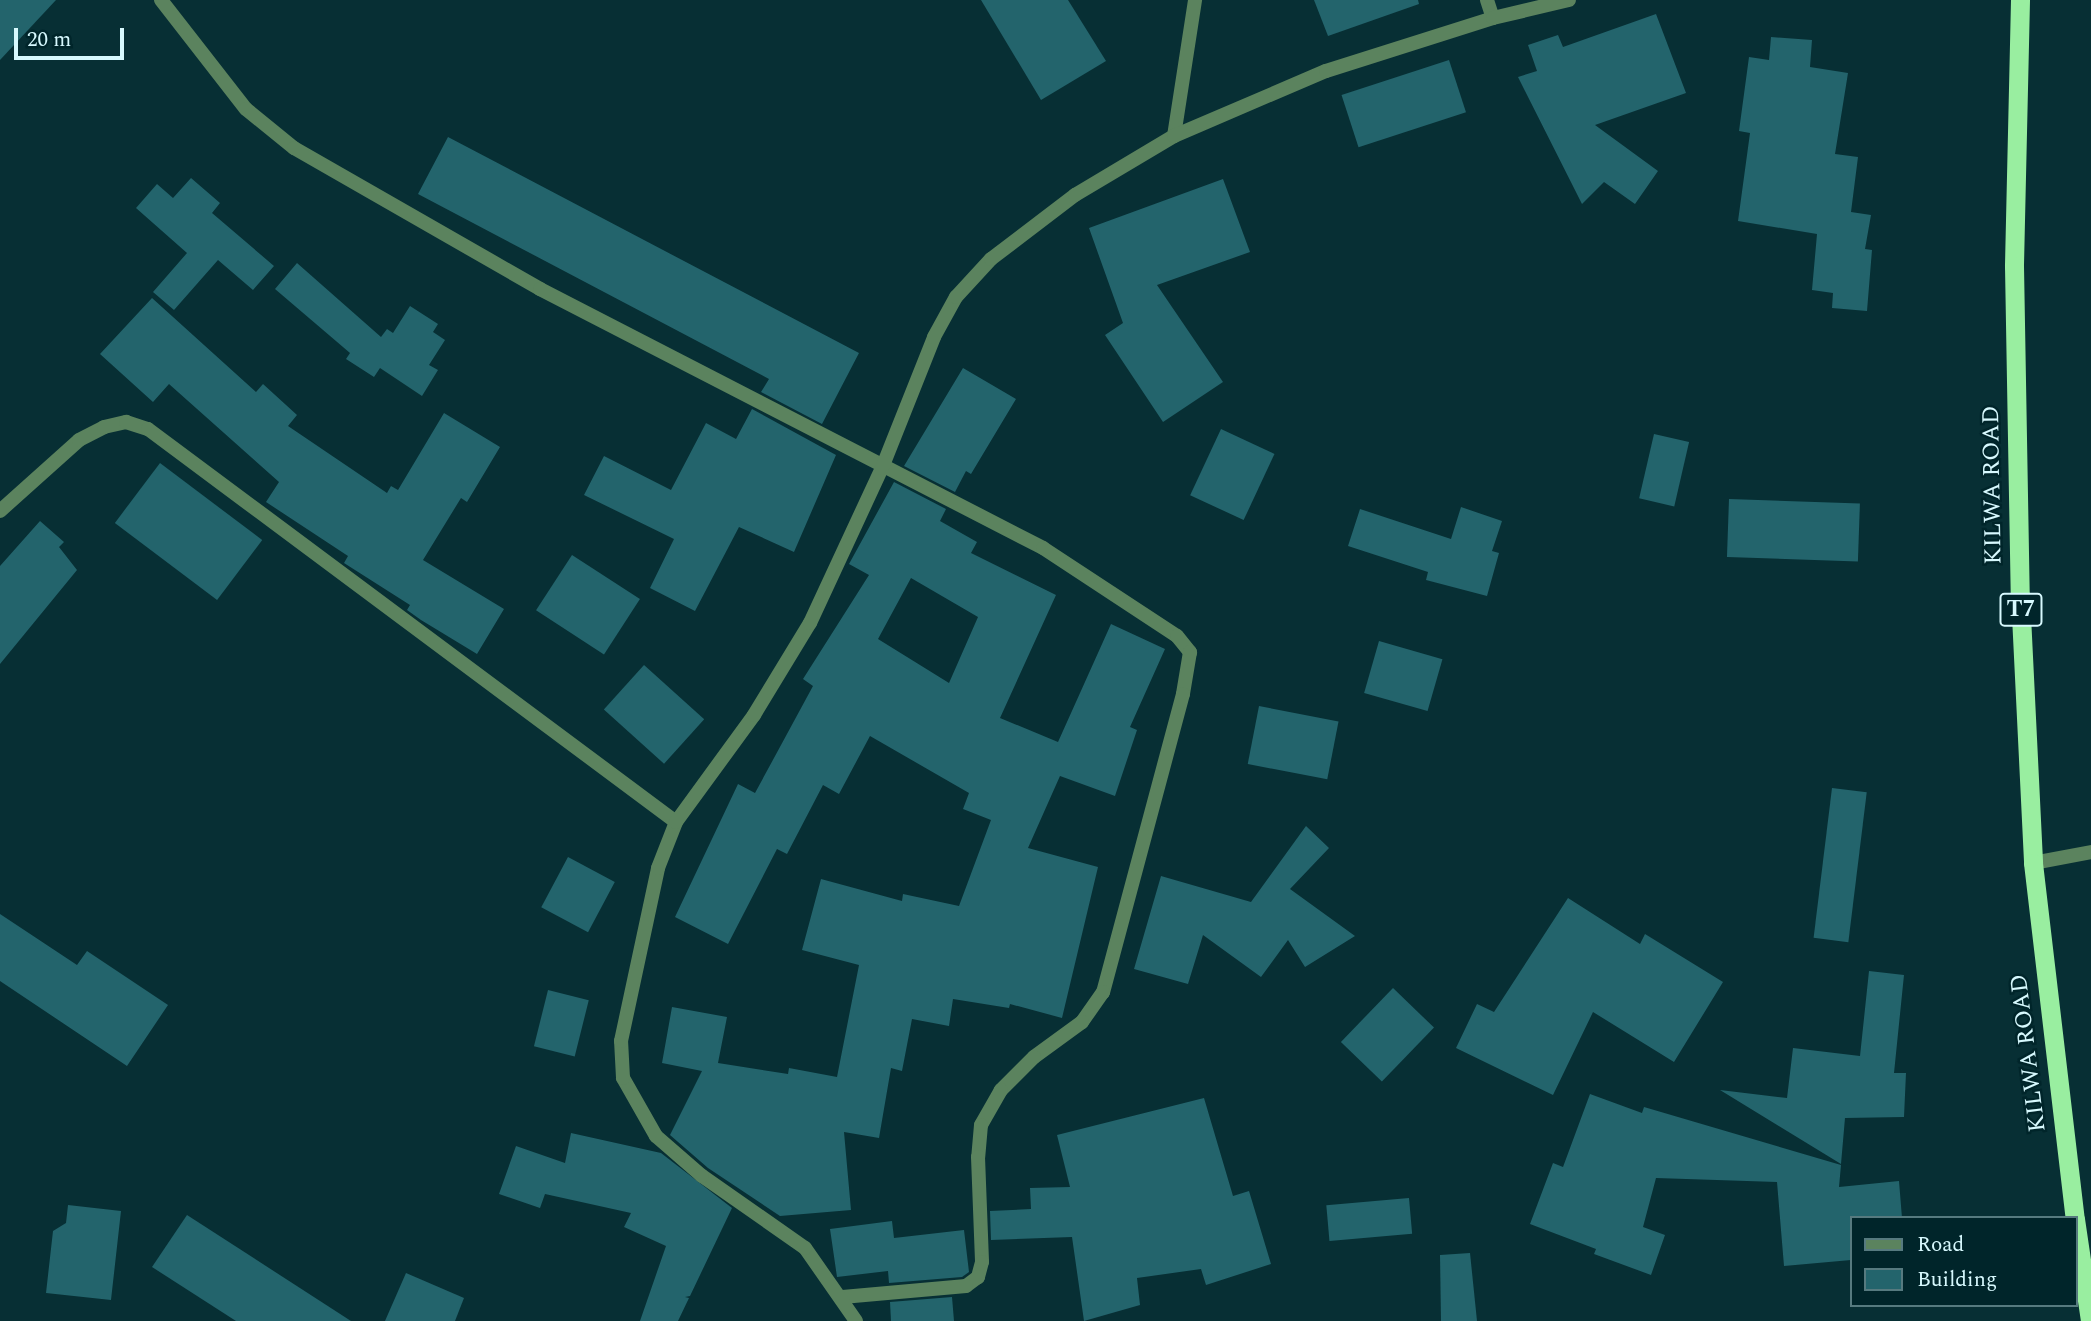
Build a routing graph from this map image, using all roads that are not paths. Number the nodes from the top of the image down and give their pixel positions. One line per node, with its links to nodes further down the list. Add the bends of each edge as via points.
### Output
1 (161, 0): 8 (street, via 246,108 294,148 540,289)
2 (1195, 0): 7 (street)
3 (1488, 0): 6 (street)
4 (1569, 0): 6 (street)
5 (2020, 0): 12 (highway, KILWA ROAD / T7, via 2014,279 2020,595)
6 (1493, 18): 7 (street, via 1326,71)
7 (1174, 136): 8 (street, via 1075,195 991,259 956,297 934,337)
8 (882, 468): 10 (street, via 810,623 754,715); 15 (street, via 1044,548 1177,636 1190,652 1103,992 1082,1022 1034,1057 1001,1090 981,1125 982,1262 978,1277 966,1286)
9 (0, 511): 10 (street, via 79,440 126,422 148,429)
10 (677, 822): 15 (street, via 658,868 644,929 621,1041 623,1078 656,1136 702,1176 805,1248)
11 (2091, 852): 12 (street)
12 (2033, 863): 13 (highway, KILWA ROAD / T7)
13 (2075, 1216)
14 (2077, 1232): 17 (highway, KILWA ROAD / T7)
15 (842, 1297): 16 (street)
16 (856, 1321)
17 (2090, 1321)

